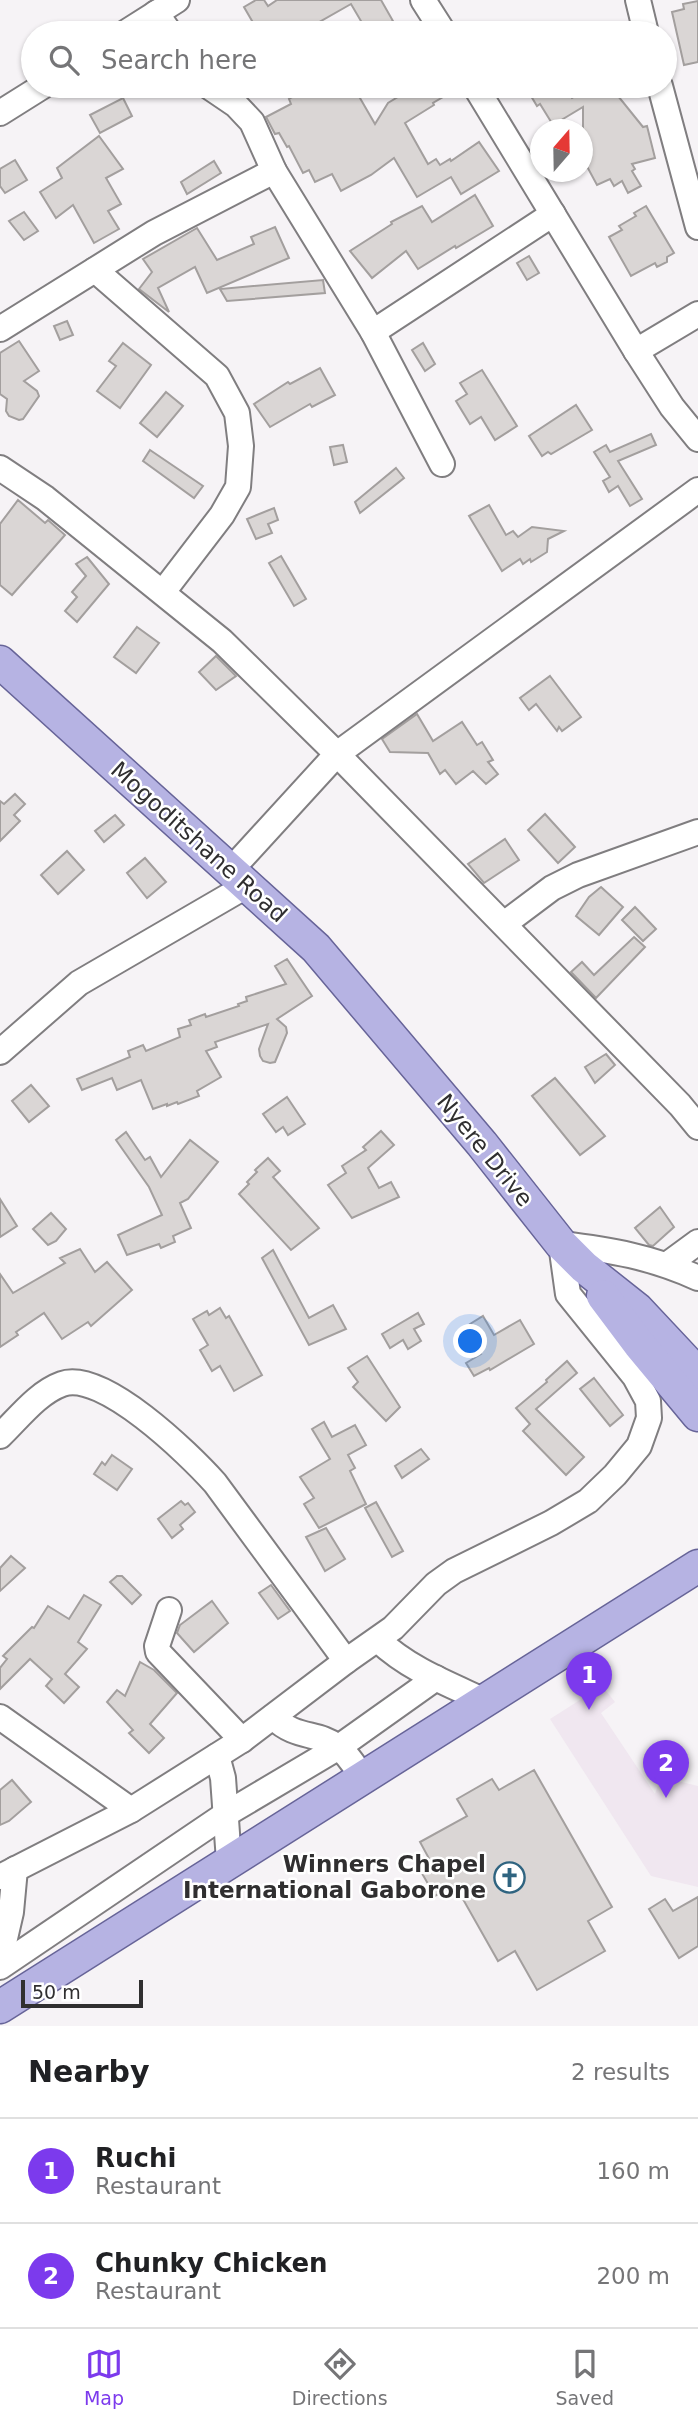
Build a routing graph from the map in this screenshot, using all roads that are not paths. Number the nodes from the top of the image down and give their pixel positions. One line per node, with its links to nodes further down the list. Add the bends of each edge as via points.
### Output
1 (638, 0): 4 (street)
2 (428, 1): 3 (street)
3 (437, 21)
4 (643, 21)
5 (24, 98): 9 (street)
6 (225, 98): 10 (street, via 247,114)
7 (482, 98): 11 (street)
8 (663, 98): 12 (street)
9 (0, 113)
10 (274, 171): 13 (street, via 154,233); 16 (street)
11 (553, 214): 16 (street); 17 (street)
12 (698, 227)
13 (94, 270): 15 (street); 22 (street, via 217,376 237,413 242,446 238,487)
14 (698, 314): 17 (street)
15 (0, 329)
16 (373, 332): 19 (street)
17 (636, 351): 18 (street)
18 (698, 439)
19 (442, 464)
20 (0, 468): 22 (street)
21 (698, 490): 24 (street)
22 (163, 592): 24 (street, via 222,641)
23 (0, 662): 26 (main road, Mogoditshane Road)
24 (337, 754): 26 (street); 27 (street)
25 (698, 832): 27 (street, via 578,875 552,888)
26 (238, 879): 28 (main road, Mogoditshane Road, via 316,948); 29 (street, via 79,983)
27 (504, 924): 30 (street)
28 (388, 1031): 33 (main road, Nyere Drive)
29 (0, 1052)
30 (689, 1099): 31 (street)
31 (698, 1127)
32 (698, 1242): 34 (street)
33 (562, 1244): 34 (street); 35 (main road, Nyere Drive); 42 (street, via 568,1294 635,1377 648,1401 649,1418 639,1446 588,1501 454,1570)
34 (668, 1264): 36 (street)
35 (584, 1267): 37 (main road, via 637,1309); 38 (main road, via 620,1321)
36 (698, 1278)
37 (698, 1374)
38 (698, 1415)
39 (0, 1436): 43 (street, via 42,1395 61,1384 76,1381 120,1399 215,1483)
40 (698, 1566): 45 (main road)
41 (169, 1610): 48 (street, via 158,1652)
42 (378, 1640): 43 (street); 44 (street, via 403,1662)
43 (346, 1661): 47 (street)
44 (436, 1678): 45 (street); 49 (street)
45 (485, 1701): 51 (main road)
46 (0, 1717): 52 (street)
47 (273, 1717): 48 (street); 49 (street, via 292,1732)
48 (242, 1740): 50 (street)
49 (339, 1747): 51 (street); 53 (street)
50 (217, 1756): 52 (street); 53 (street)
51 (363, 1777): 54 (main road)
52 (131, 1810): 55 (street)
53 (226, 1814): 54 (street); 57 (street)
54 (229, 1861): 58 (main road)
55 (7, 1873): 56 (street, via 11,1912)
56 (0, 1960)
57 (0, 1967)
58 (0, 2007)

